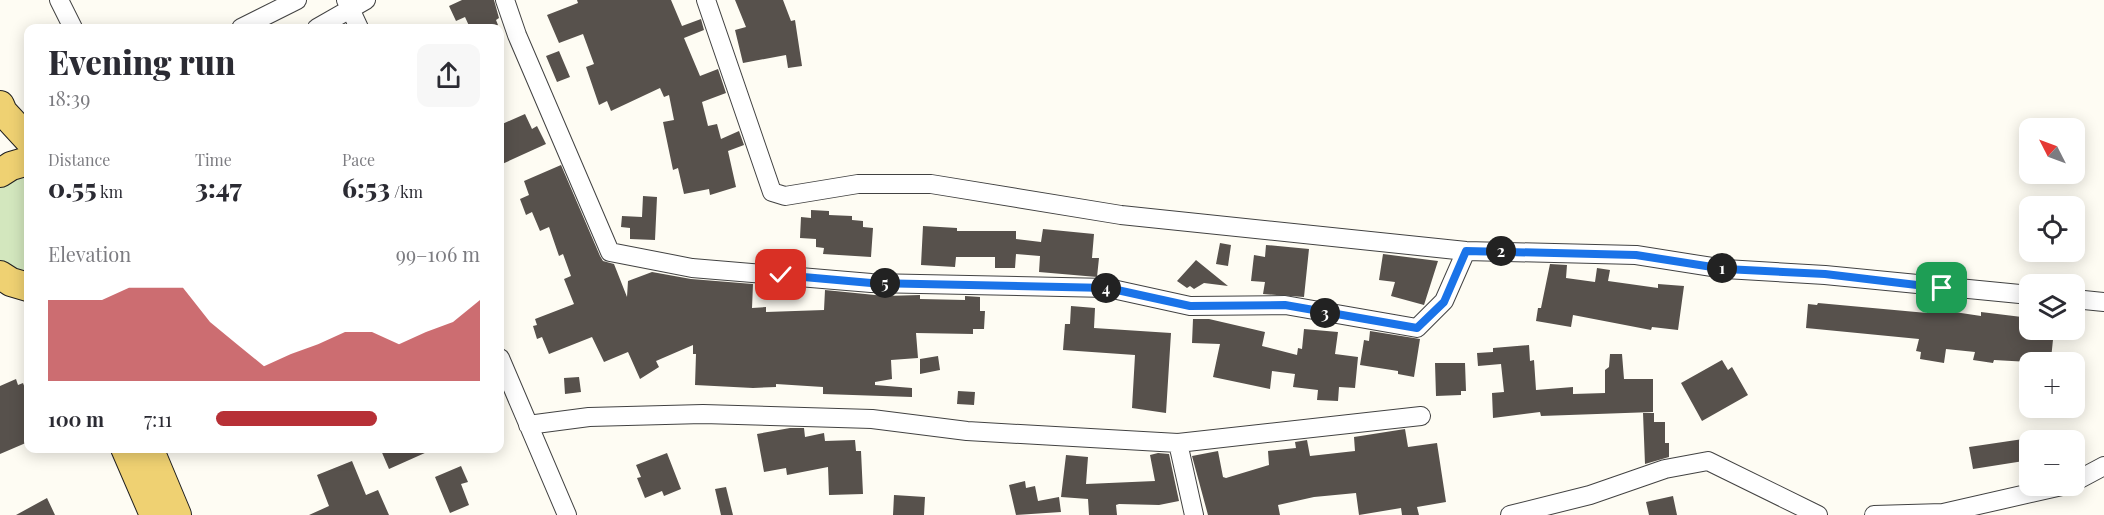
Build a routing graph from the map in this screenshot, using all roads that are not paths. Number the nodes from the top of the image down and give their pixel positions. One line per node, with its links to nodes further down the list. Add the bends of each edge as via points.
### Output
1 (59, 0): 6 (street)
2 (297, 0): 7 (street)
3 (505, 0): 14 (street, via 610,252 692,268 871,283 1108,288 1190,306 1285,305 1417,328 1444,302)
4 (706, 0): 14 (street, via 772,192 785,196 858,184 931,184 1121,215)
5 (354, 3): 8 (street); 9 (street)
6 (71, 24)
7 (249, 24)
8 (323, 24)
9 (358, 24)
10 (0, 105): 11 (main road)
11 (24, 135)
12 (24, 162): 13 (main road)
13 (0, 173)
14 (1466, 251): 17 (street, via 1636,255 1725,269 1825,274)
15 (0, 275): 16 (main road)
16 (24, 286)
17 (2019, 294)
18 (2085, 300): 19 (street)
19 (2104, 302)
20 (504, 368): 22 (street)
21 (1421, 416): 23 (street)
22 (528, 425): 23 (street, via 589,417 704,414 872,419 967,431); 31 (street)
23 (1178, 443): 32 (street)
24 (127, 453): 29 (main road)
25 (151, 453): 30 (main road)
26 (2104, 466): 27 (street)
27 (2085, 476)
28 (2019, 496): 35 (street, via 1943,513)
29 (154, 515)
30 (177, 515)
31 (567, 515)
32 (1194, 515)
33 (1510, 515): 34 (street, via 1590,495 1665,469 1708,461)
34 (1818, 515)
35 (1874, 515)

